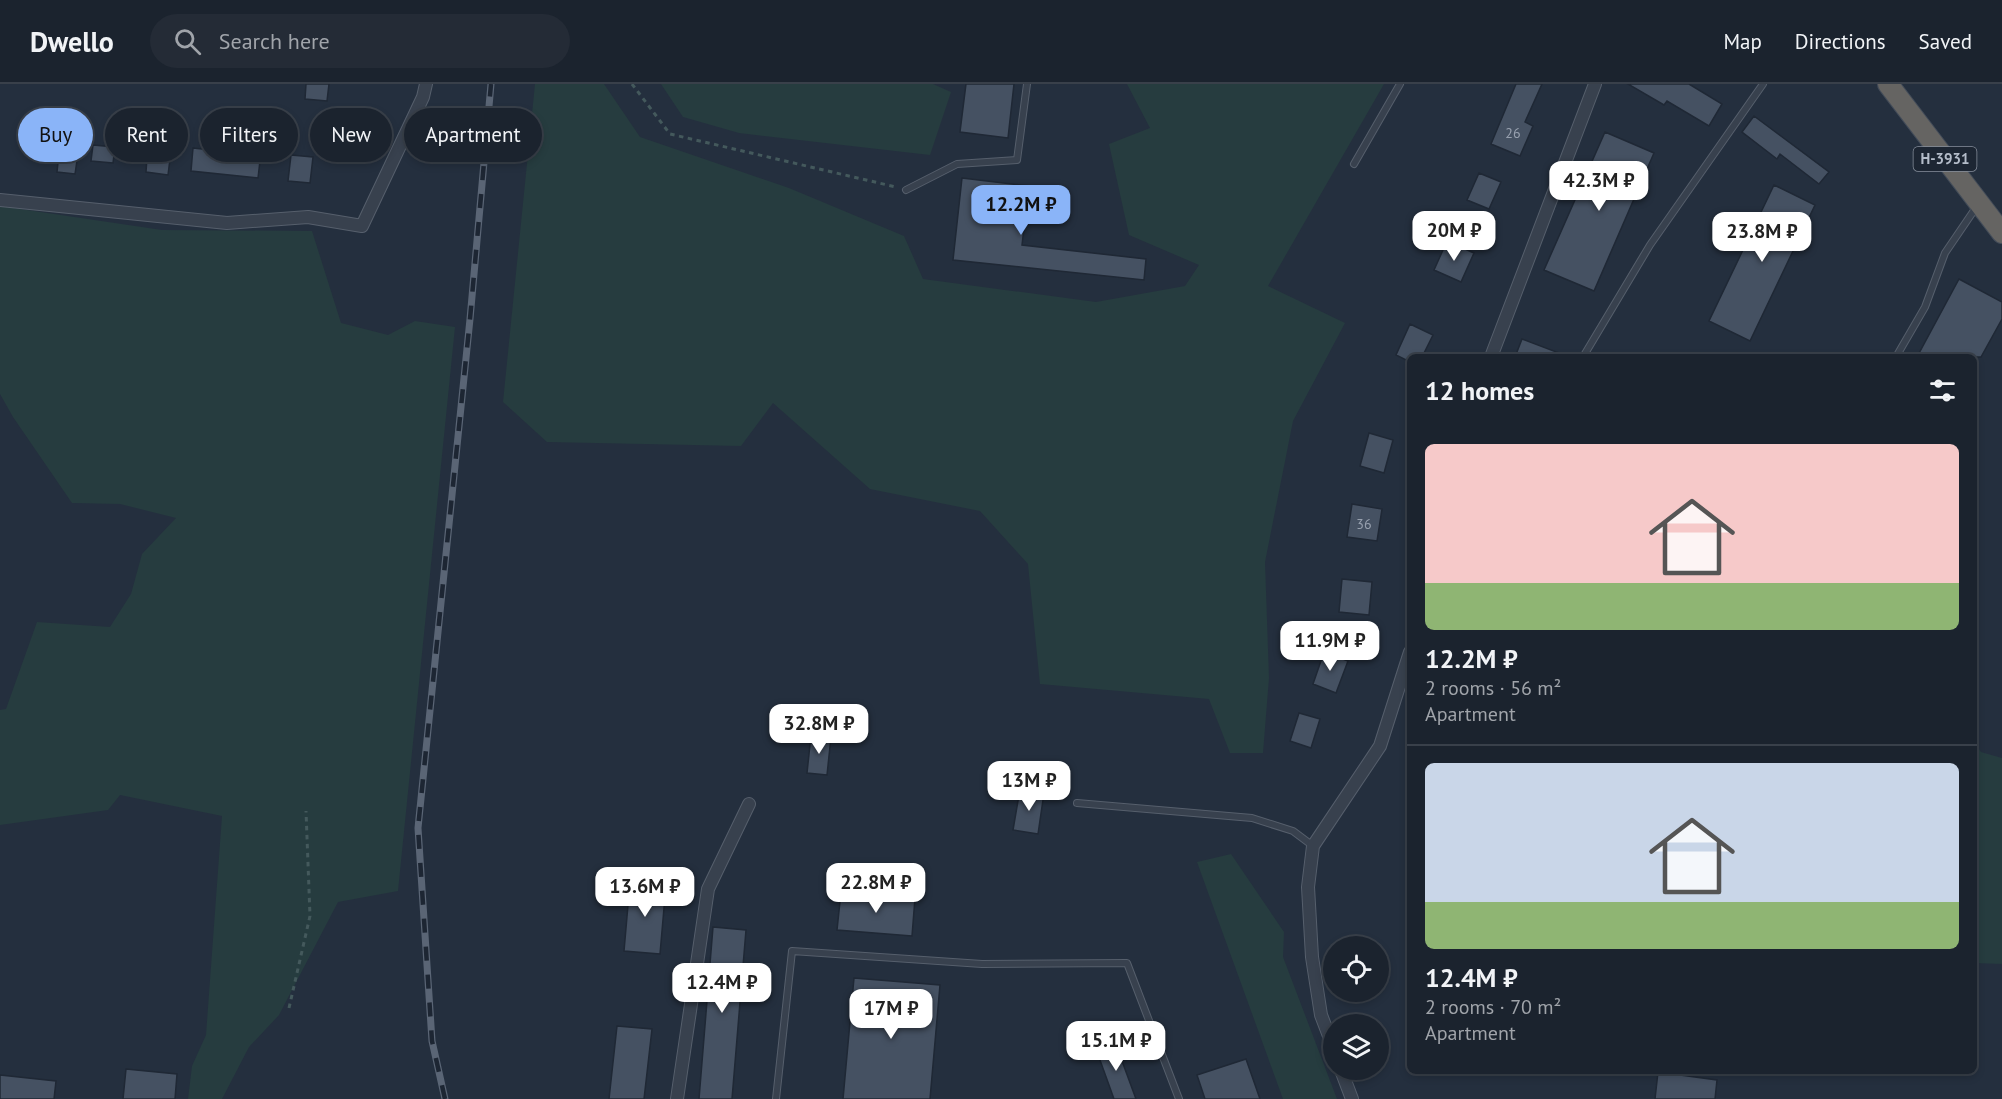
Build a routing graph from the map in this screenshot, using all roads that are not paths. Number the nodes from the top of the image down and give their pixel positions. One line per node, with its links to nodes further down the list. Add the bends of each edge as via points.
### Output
1 (426, 84): 9 (street, via 362,226 308,217 227,223)
2 (1027, 84): 8 (lane, via 1017,160 957,164)
3 (1400, 84): 7 (lane)
4 (1595, 84): 12 (street)
5 (1763, 84): 13 (lane, via 1650,245)
6 (1888, 84): 10 (highway, Н-3931)
7 (1354, 164)
8 (906, 190)
9 (0, 200)
10 (1979, 203): 11 (highway, Н-3931); 14 (lane, via 1945,253 1925,307)
11 (2002, 233)
12 (1492, 354)
13 (1585, 354)
14 (1898, 354)
15 (1407, 661): 18 (street, via 1380,746)
16 (1077, 803): 18 (lane, via 1252,818 1293,831)
17 (749, 804): 21 (street, via 708,889)
18 (1312, 846): 19 (street, via 1308,887 1312,957)
19 (1323, 1020)
20 (1345, 1080): 24 (street)
21 (677, 1099)
22 (776, 1099): 23 (lane, via 792,951 982,964 1127,963)
23 (1179, 1099)
24 (1352, 1099)

